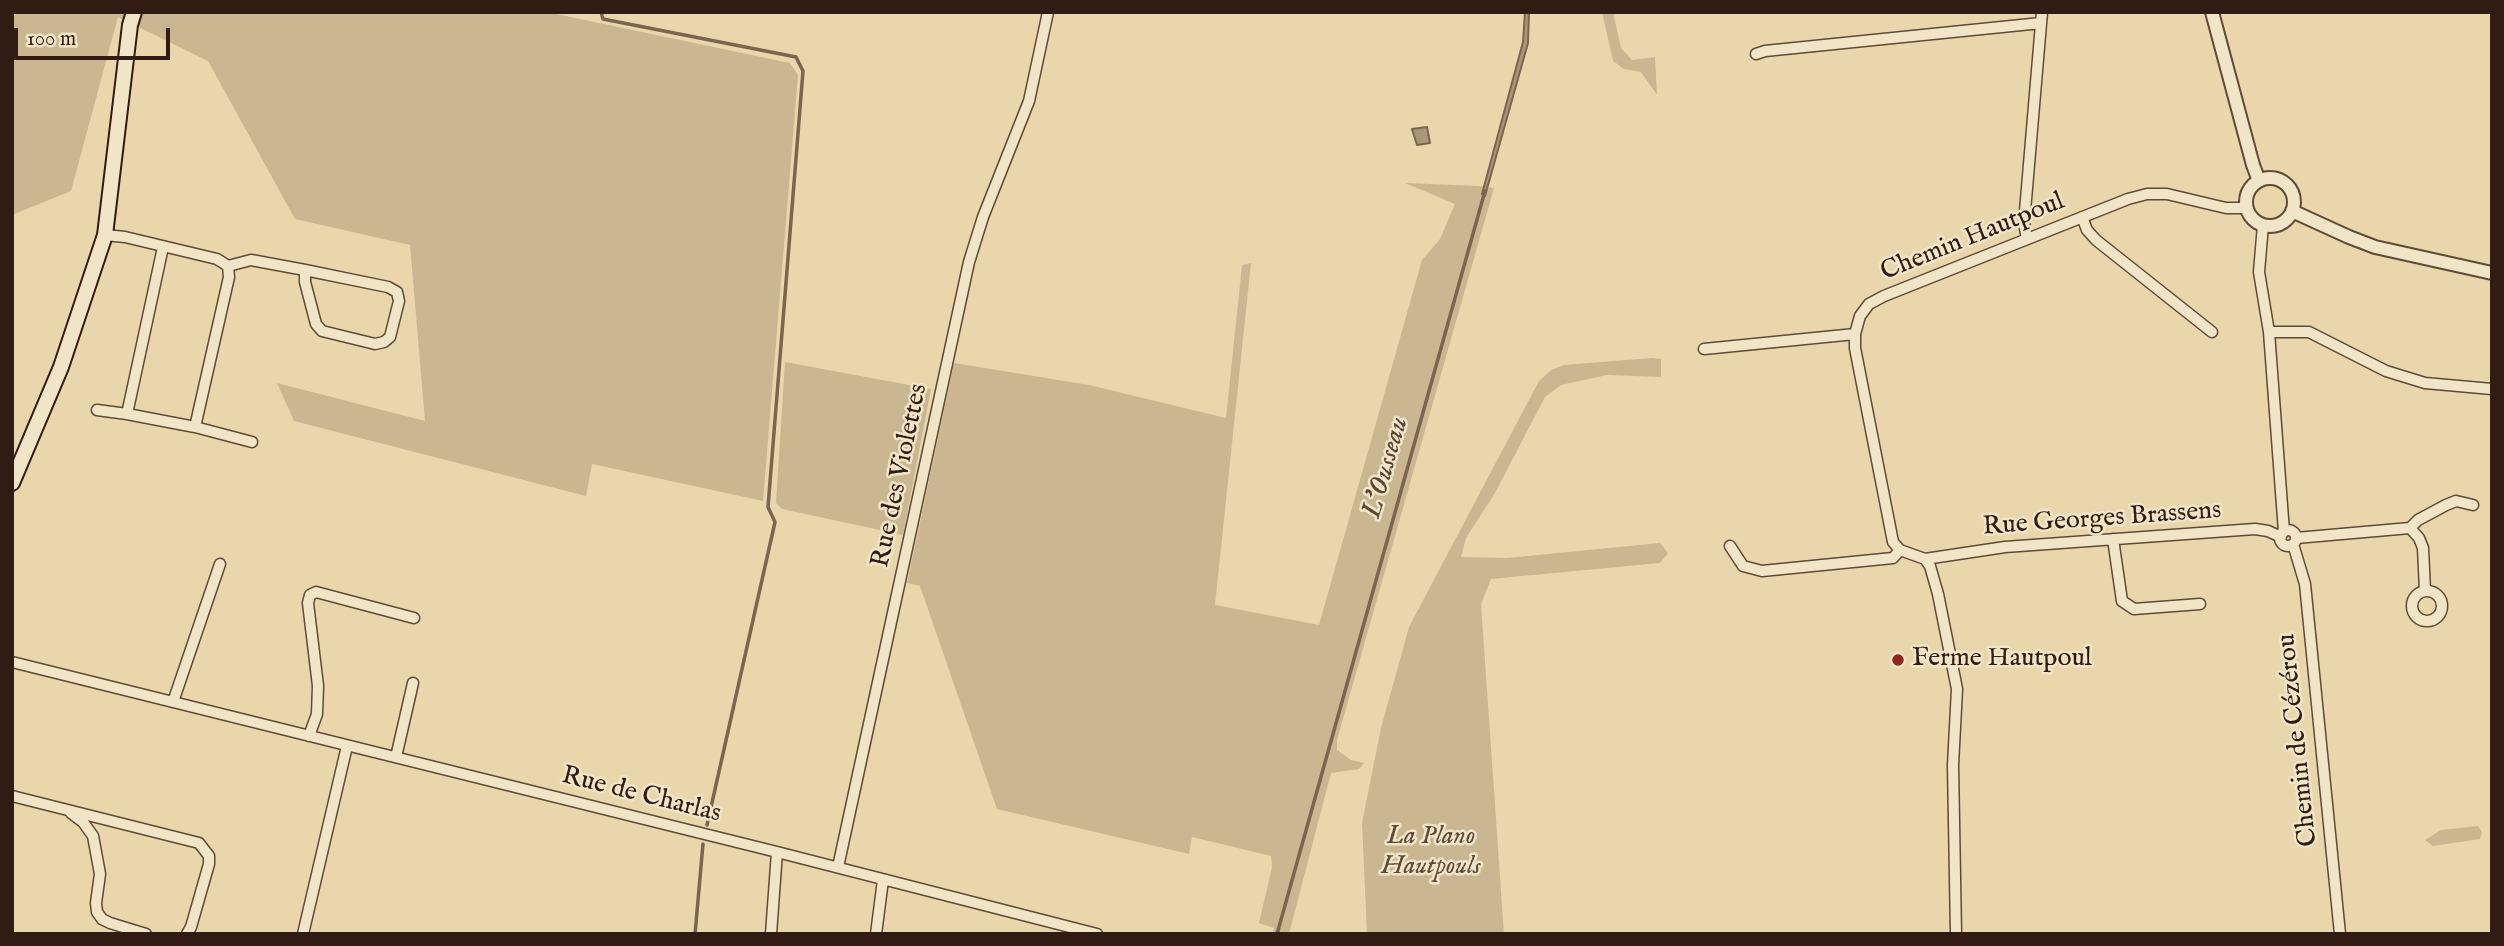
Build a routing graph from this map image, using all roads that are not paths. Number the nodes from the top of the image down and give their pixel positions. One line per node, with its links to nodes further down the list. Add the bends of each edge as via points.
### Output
1 (134, 12): 11 (main road)
2 (1048, 12): 50 (street, Rue des Violettes, via 1028,101 969,262)
3 (2212, 12): 6 (street)
4 (2041, 18): 5 (street); 12 (street, via 2024,223)
5 (1756, 54)
6 (2259, 181): 7 (street, via 2248,194); 8 (street, via 2275,179 2287,185)
7 (2247, 208): 9 (street, Chemin Hautpoul, via 2155,194); 10 (street)
8 (2292, 211): 10 (street, via 2280,224); 16 (street, via 2375,247)
9 (2082, 217): 12 (street, Chemin Hautpoul); 17 (street, via 2096,240)
10 (2263, 225): 18 (street, via 2259,272)
11 (105, 235): 13 (street); 26 (main road, via 61,367)
12 (2027, 239): 19 (street, Chemin Hautpoul, via 1869,304)
13 (163, 247): 14 (street, via 217,259); 23 (street)
14 (228, 266): 15 (street, via 251,260); 24 (street)
15 (305, 270): 15 (street, via 397,292 390,337 375,344 322,331 316,324)
16 (2492, 273)
17 (2211, 332)
18 (2269, 332): 21 (street, via 2309,332 2386,372 2425,383); 29 (street)
19 (1855, 334): 20 (street); 33 (street, via 1888,521)
20 (1704, 349)
21 (2492, 390)
22 (97, 410): 23 (street)
23 (127, 414): 24 (street)
24 (195, 428): 25 (street)
25 (252, 442)
26 (12, 484)
27 (2473, 505): 28 (street, via 2456,501)
28 (2410, 528): 31 (street); 36 (street, via 2423,548)
29 (2283, 534): 30 (street, Rue Georges Brassens, via 2262,529); 31 (street, Rue Georges Brassens, via 2283,544)
30 (2113, 539): 34 (street, Rue Georges Brassens); 37 (street, via 2122,601 2134,610)
31 (2295, 541): 59 (street, Chemin de Cézérou, via 2305,584)
32 (1730, 546): 33 (street, via 1744,566 1762,571 1893,558)
33 (1900, 550): 34 (street)
34 (1925, 559): 58 (street, via 1938,594 1957,689 1953,765)
35 (220, 564): 41 (street)
36 (2425, 591)
37 (2200, 604)
38 (414, 618): 42 (street, via 316,592 310,595 318,686 317,714)
39 (12, 662): 41 (street, Rue de Charlas)
40 (413, 683): 44 (street)
41 (173, 702): 42 (street, Rue de Charlas)
42 (309, 736): 43 (street, Rue de Charlas)
43 (347, 746): 44 (street, Rue de Charlas); 54 (street)
44 (396, 757): 49 (street, Rue de Charlas)
45 (12, 796): 46 (street)
46 (65, 809): 47 (street); 48 (street)
47 (116, 821): 48 (street, via 106,823); 53 (street, via 186,838 205,849 209,864)
48 (93, 836): 52 (street, via 100,874 97,912 110,923)
49 (777, 852): 50 (street, Rue de Charlas); 55 (street)
50 (838, 867): 51 (street, Rue de Charlas)
51 (883, 880): 56 (street); 57 (street, Rue de Charlas)
52 (146, 934)
53 (187, 934)
54 (303, 934)
55 (771, 934)
56 (876, 934)
57 (1097, 934)
58 (1956, 934)
59 (2340, 934)

